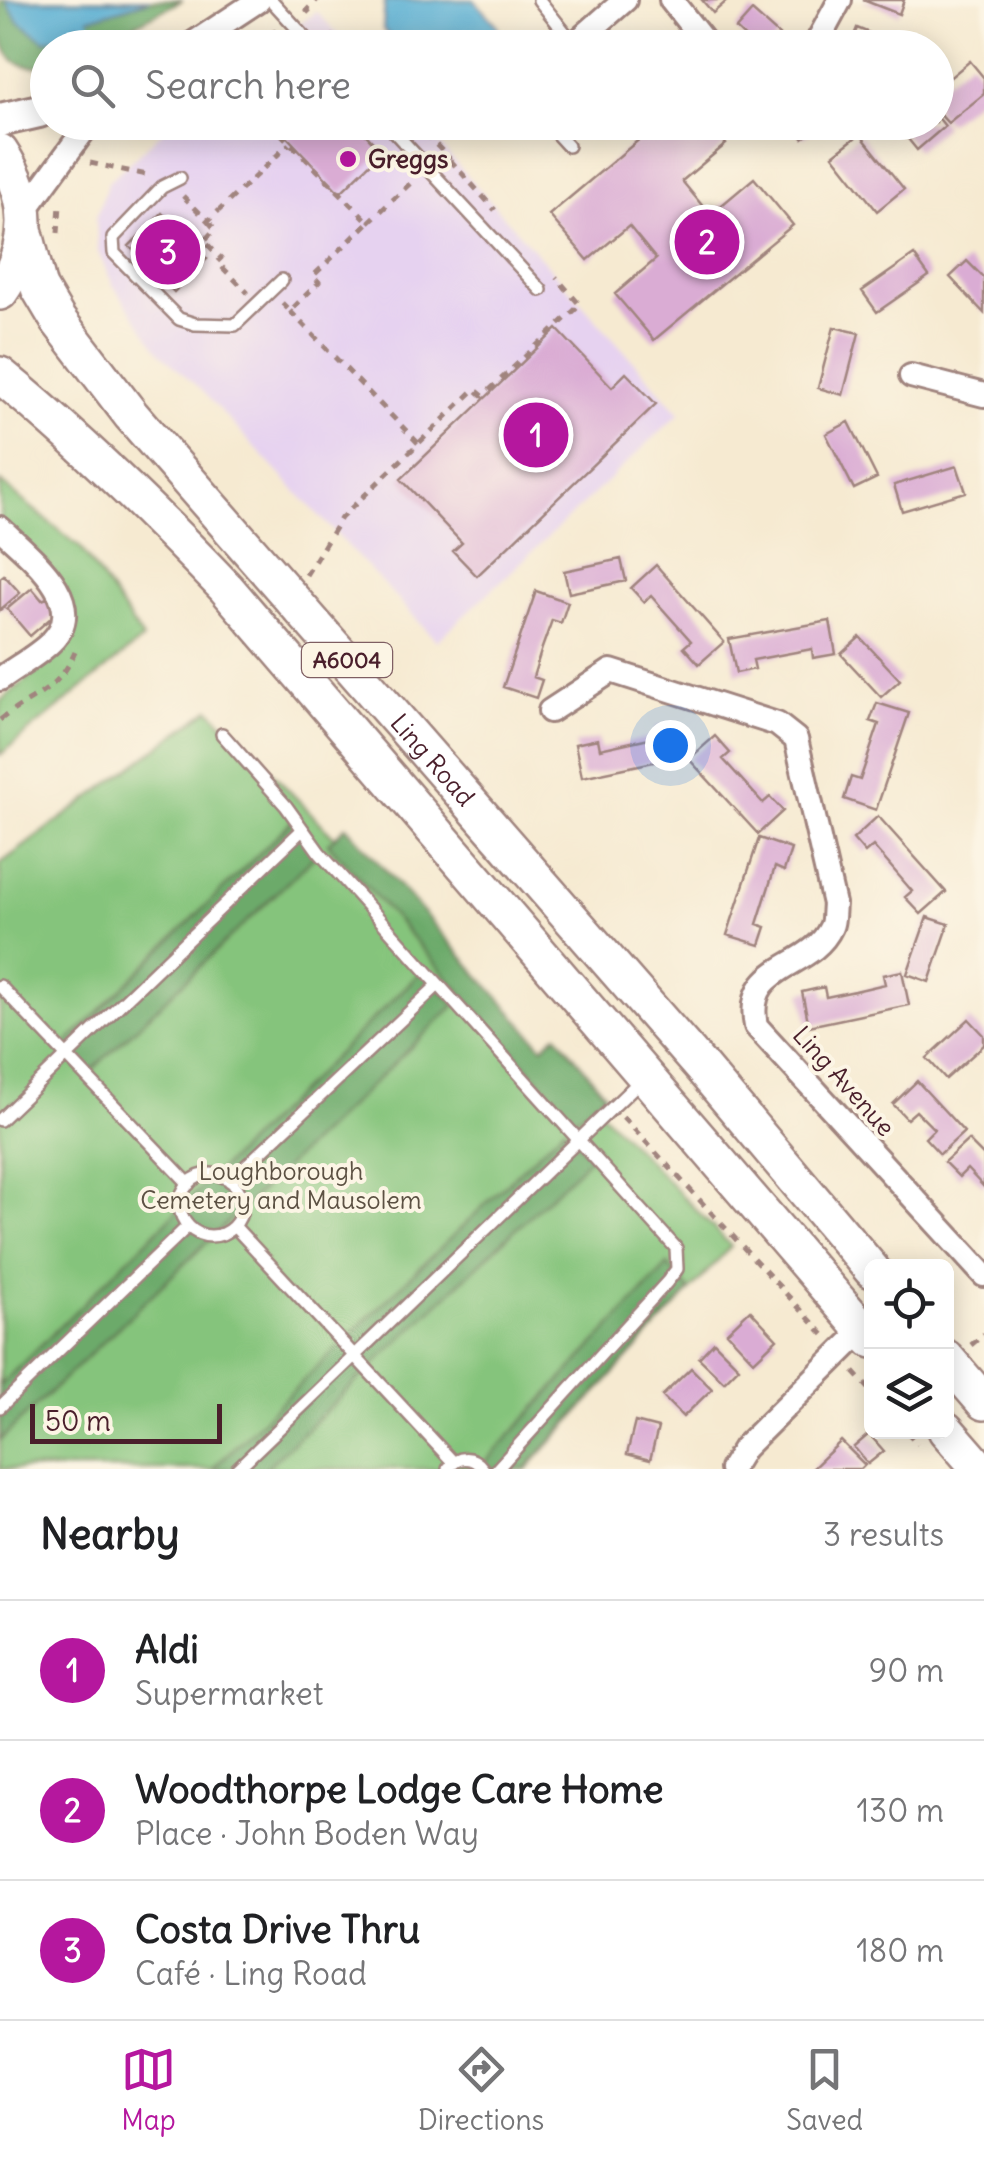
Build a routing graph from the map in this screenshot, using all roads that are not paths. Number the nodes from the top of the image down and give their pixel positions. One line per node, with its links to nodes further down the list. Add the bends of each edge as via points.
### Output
1 (259, 0): 7 (street)
2 (271, 0): 8 (lane)
3 (539, 0): 9 (lane)
4 (625, 0): 10 (street)
5 (671, 0): 11 (street)
6 (840, 0): 12 (street)
7 (213, 30)
8 (298, 30)
9 (561, 30)
10 (590, 30)
11 (695, 30)
12 (824, 30)
13 (30, 113): 14 (street)
14 (0, 120)
15 (81, 140): 21 (street)
16 (402, 140): 23 (lane)
17 (562, 140): 18 (lane)
18 (568, 146)
19 (0, 152): 21 (main road, A6004)
20 (180, 178): 22 (lane, via 160,188 113,238 114,253 179,319 236,325)
21 (36, 227): 24 (main road); 43 (main road, Ling Road / A6004, via 40,288 131,416)
22 (282, 280)
23 (541, 290)
24 (0, 292)
25 (0, 376): 36 (main road, Ling Road / A6004, via 132,490 226,588)
26 (910, 376): 27 (street)
27 (984, 395)
28 (0, 528): 29 (street, via 65,605 52,641)
29 (0, 678)
30 (550, 711): 44 (street, Ling Avenue, via 611,671 788,730 801,750 841,929 758,988 752,1006 756,1026)
31 (222, 734): 32 (lane)
32 (302, 832): 34 (lane); 35 (lane)
33 (0, 986): 35 (lane)
34 (438, 986): 38 (lane); 39 (lane)
35 (67, 1056): 37 (lane); 40 (lane)
36 (645, 1076): 38 (lane); 45 (main road, Ling Road / A6004)
37 (0, 1120)
38 (577, 1142): 47 (lane); 54 (lane, via 676,1248 676,1269)
39 (230, 1182): 40 (lane, via 211,1174); 41 (lane, via 242,1208)
40 (188, 1184): 42 (lane, via 180,1198)
41 (234, 1226): 42 (lane, via 216,1236); 47 (lane)
42 (187, 1227): 49 (lane)
43 (864, 1261)
44 (984, 1275)
45 (861, 1345): 55 (street, via 744,1448)
46 (960, 1351): 48 (main road)
47 (354, 1357): 51 (lane); 52 (lane)
48 (984, 1402)
49 (0, 1408)
50 (954, 1439): 56 (main road)
51 (450, 1466): 53 (lane, via 471,1458)
52 (236, 1469)
53 (483, 1469)
54 (497, 1469)
55 (731, 1469)
56 (980, 1469)

